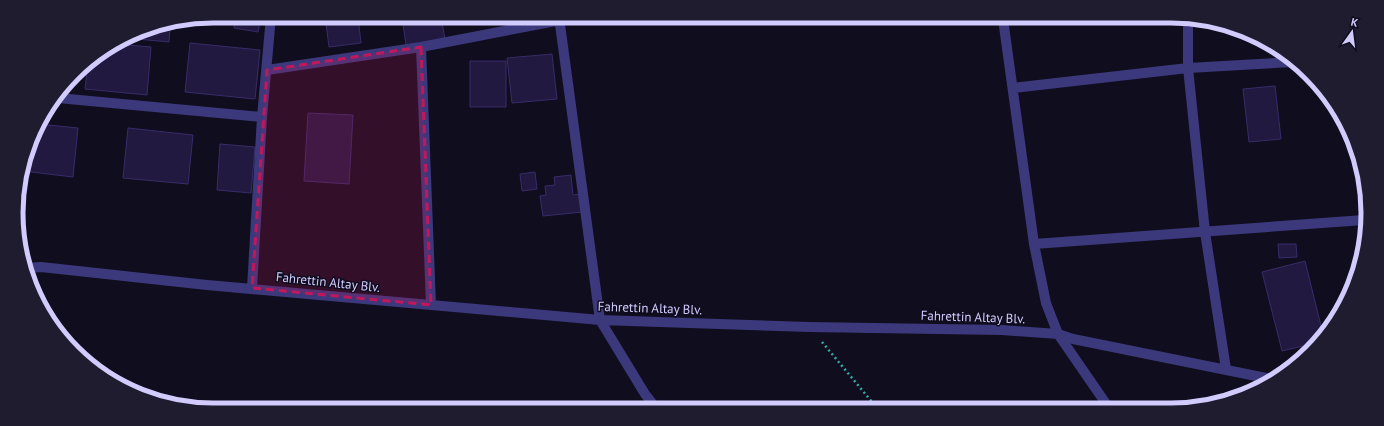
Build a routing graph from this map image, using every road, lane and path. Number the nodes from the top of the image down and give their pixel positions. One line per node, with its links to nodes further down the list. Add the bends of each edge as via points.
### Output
1 (270, 23): 9 (street)
2 (539, 23): 6 (street)
3 (560, 23): 19 (street)
4 (1004, 23): 10 (street)
5 (1188, 24): 8 (street)
6 (421, 47): 9 (street); 18 (street)
7 (1287, 62): 8 (street)
8 (1188, 68): 10 (street); 14 (street)
9 (267, 70): 12 (street)
10 (1013, 88): 15 (street)
11 (61, 98): 12 (street)
12 (262, 117): 17 (street)
13 (1361, 220): 14 (street)
14 (1205, 232): 15 (street); 22 (street)
15 (1034, 244): 21 (street, via 1046,303)
16 (31, 268): 17 (street, Fahrettin Altay Blv.)
17 (252, 288): 18 (street, Fahrettin Altay Blv.)
18 (431, 305): 19 (street, Fahrettin Altay Blv.)
19 (600, 320): 20 (street, Fahrettin Altay Blv.); 24 (street)
20 (809, 327): 21 (street, Fahrettin Altay Blv., via 1002,330); 25 (path)
21 (1058, 334): 22 (street, Fahrettin Altay Blv.); 26 (street)
22 (1226, 369): 23 (street, Fahrettin Altay Blv.)
23 (1266, 378)
24 (652, 403)
25 (873, 403)
26 (1106, 403)

